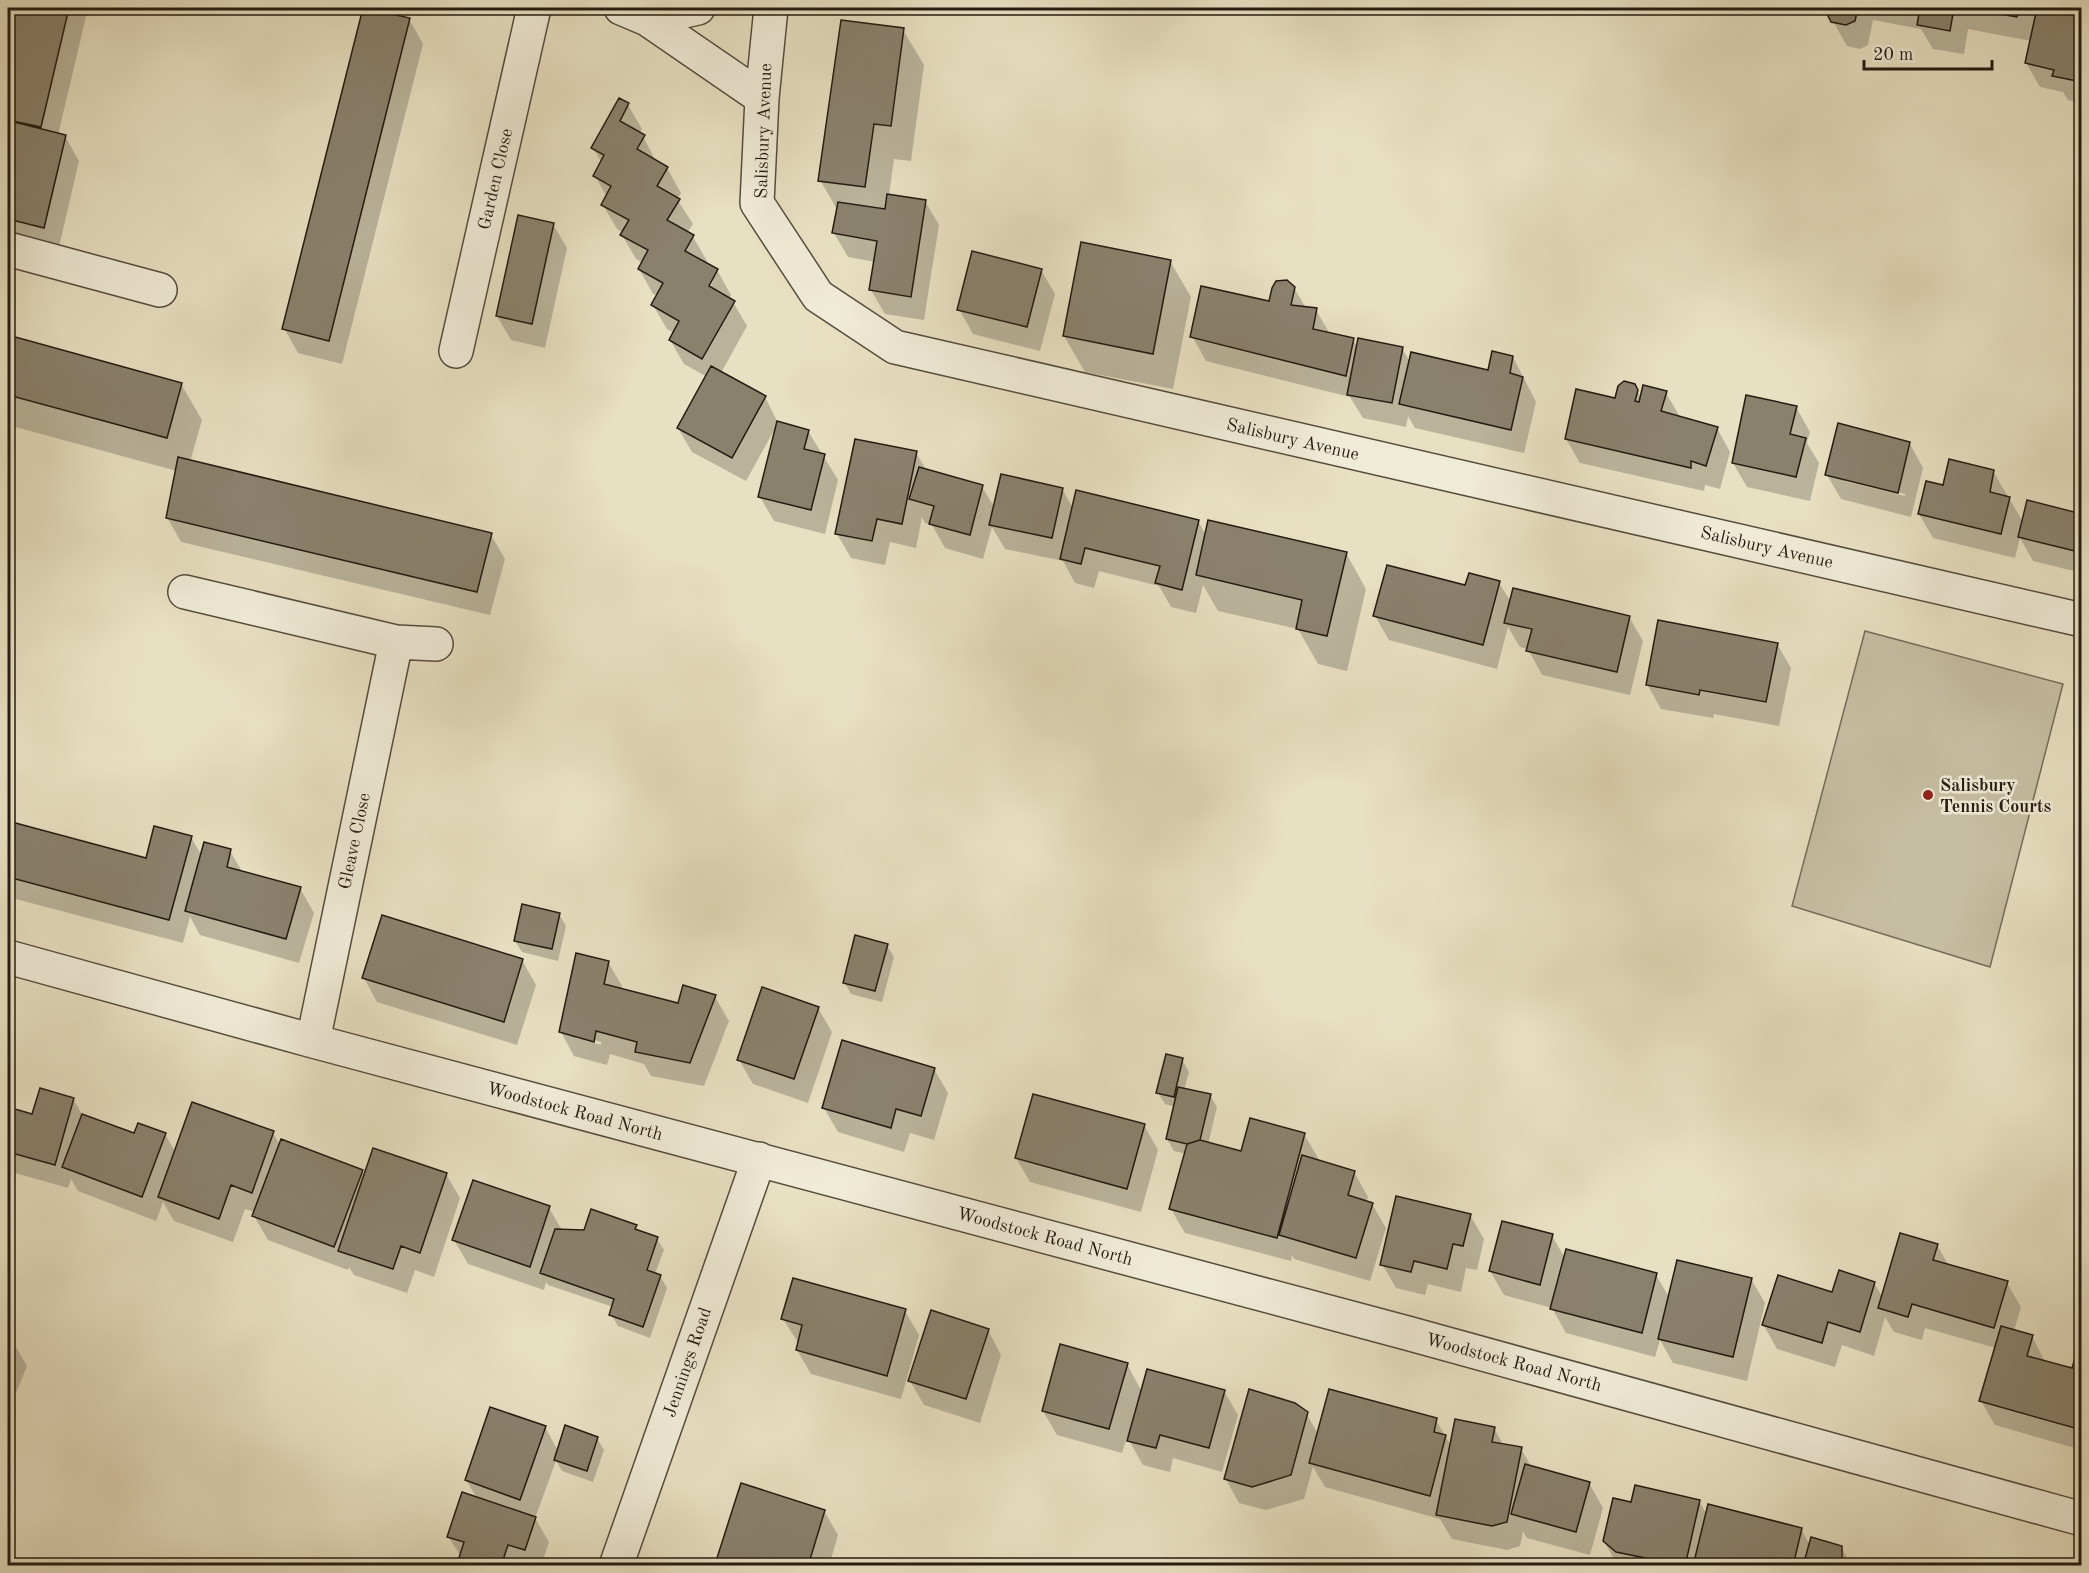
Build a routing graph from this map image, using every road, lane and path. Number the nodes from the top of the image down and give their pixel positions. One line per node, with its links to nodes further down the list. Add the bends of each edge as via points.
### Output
1 (534, 8): 8 (street, Garden Close)
2 (698, 8): 4 (street)
3 (771, 8): 5 (street, Salisbury Avenue)
4 (634, 13): 5 (street)
5 (762, 98): 10 (street, Salisbury Avenue, via 757,203 818,296 895,347)
6 (8, 249): 7 (street)
7 (159, 290)
8 (456, 351)
9 (185, 592): 11 (street)
10 (2082, 620)
11 (396, 642): 12 (street); 14 (street, Gleave Close)
12 (436, 644)
13 (8, 957): 14 (street, Woodstock Road North)
14 (313, 1041): 15 (street, Woodstock Road North)
15 (759, 1159): 16 (street, Woodstock Road North); 17 (street, Jennings Road)
16 (2082, 1519)
17 (616, 1566)

